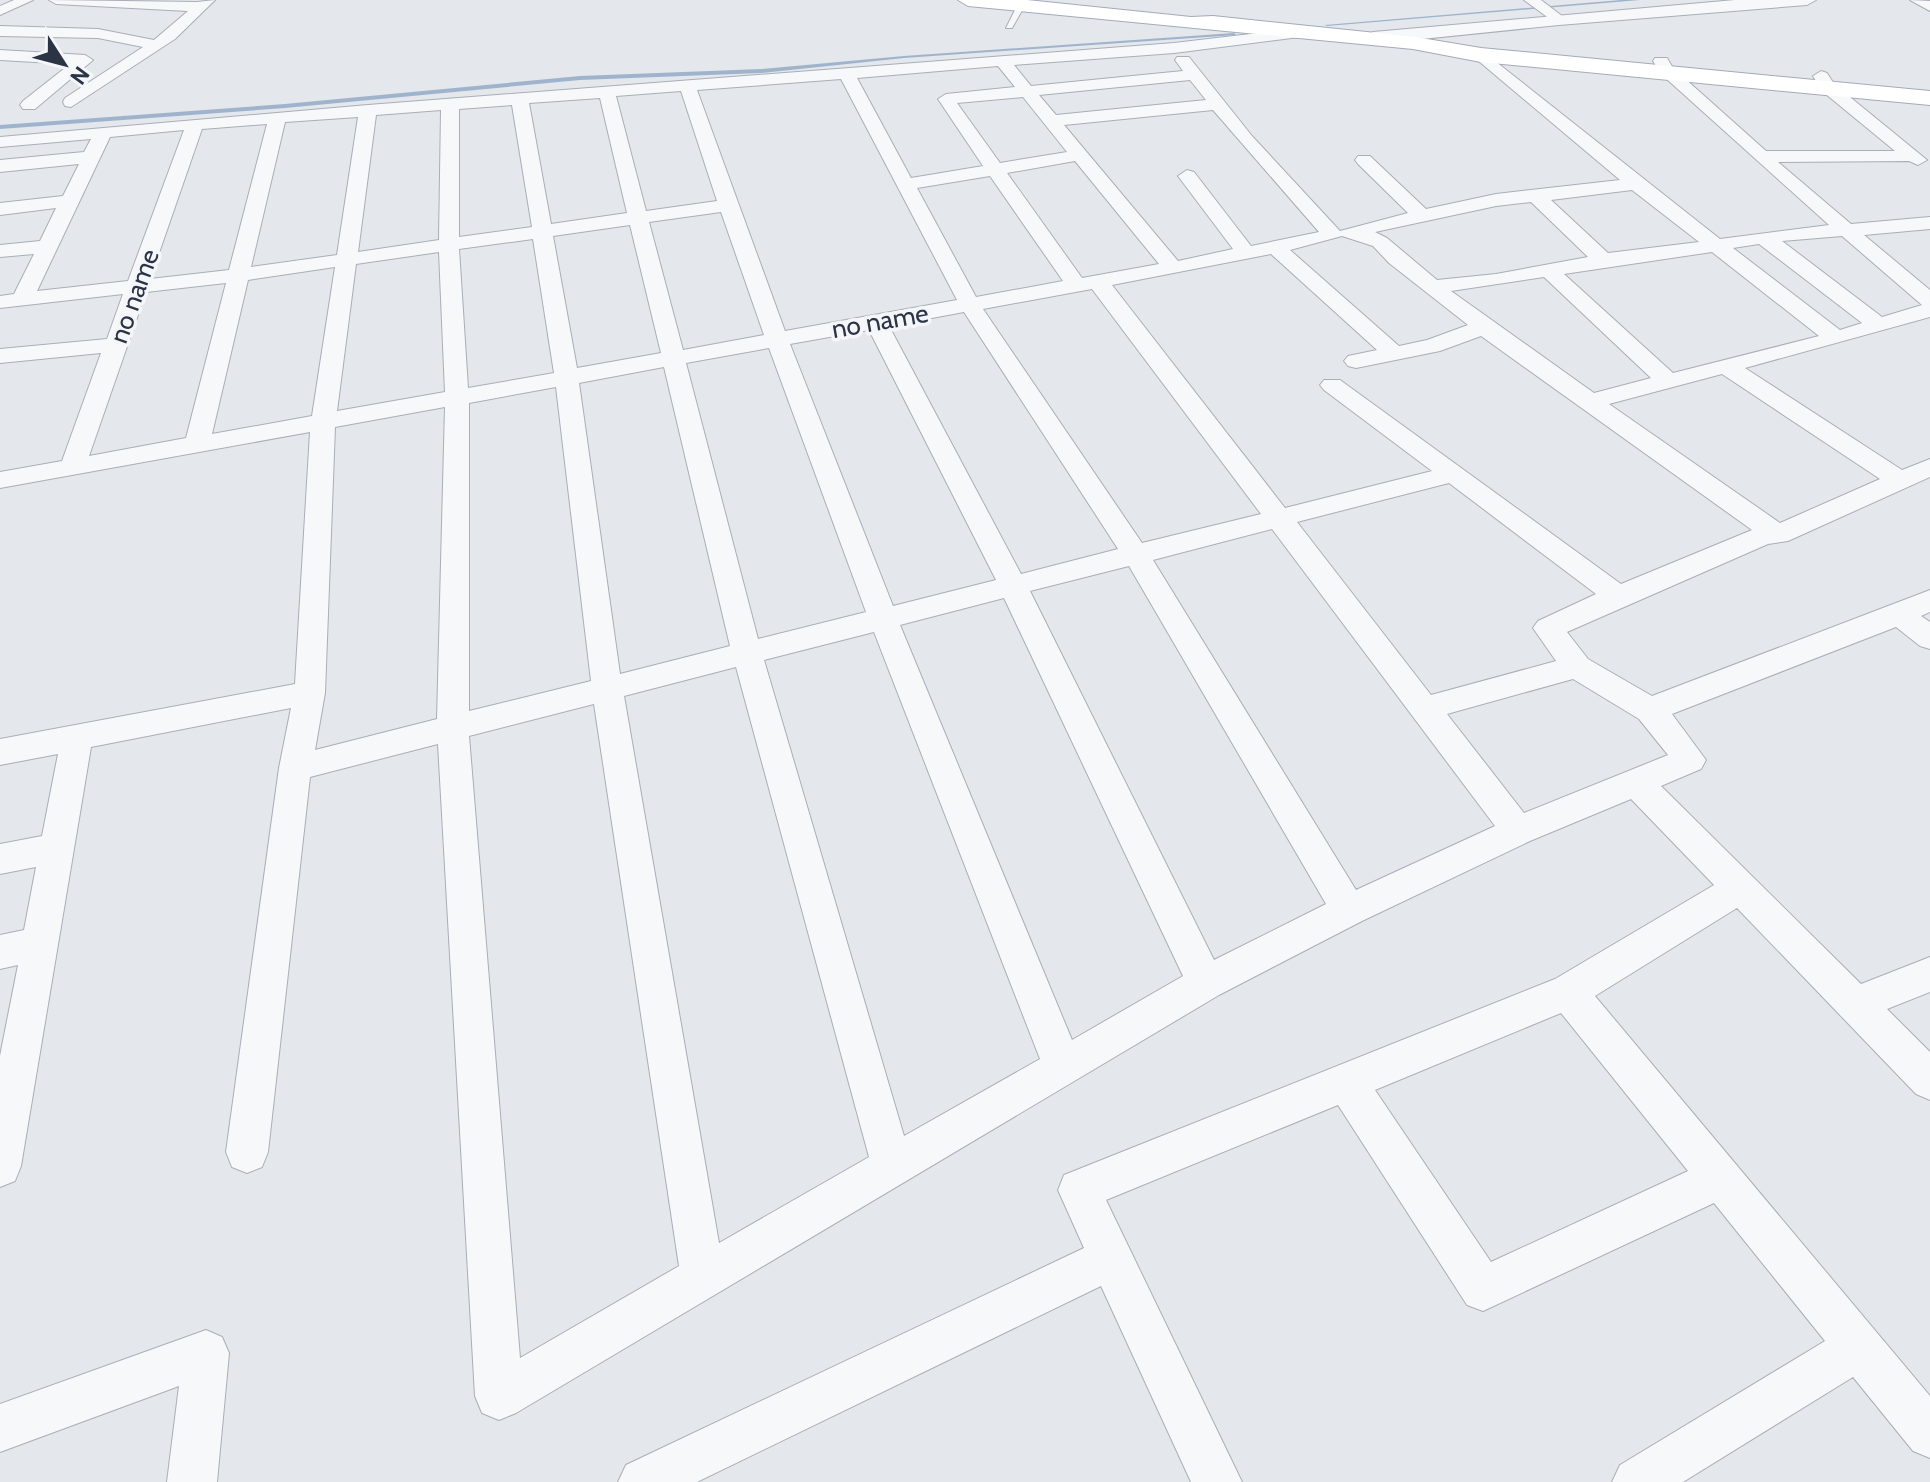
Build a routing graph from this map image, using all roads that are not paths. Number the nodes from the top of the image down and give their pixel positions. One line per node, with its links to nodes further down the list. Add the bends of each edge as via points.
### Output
1 (26, 0): 13 (street)
2 (56, 0): 9 (street)
3 (968, 0): 10 (main road)
4 (1060, 0): 15 (main road, via 1197,15)
5 (1531, 0): 14 (street)
6 (1797, 0): 7 (street); 14 (street)
7 (1807, 0)
8 (1917, 0): 12 (street)
9 (109, 1): 11 (street)
10 (1022, 3): 15 (main road); 16 (lane)
11 (204, 4): 21 (street)
12 (1930, 7)
13 (0, 11)
14 (1559, 19): 19 (street)
15 (1213, 22): 18 (main road)
16 (1009, 26)
17 (0, 31): 21 (street, via 107,35)
18 (1311, 32): 19 (main road); 22 (street)
19 (1373, 38): 20 (main road)
20 (1415, 43): 24 (main road); 26 (main road, via 1436,40)
21 (154, 45): 36 (street)
22 (1174, 48): 25 (street); 28 (street)
23 (0, 55): 39 (street, via 85,60)
24 (1481, 55): 26 (main road); 56 (street)
25 (1002, 61): 27 (street); 32 (street)
26 (1664, 66): 29 (main road); 49 (street)
27 (846, 73): 30 (street); 55 (street)
28 (1195, 75): 32 (street); 38 (street)
29 (1824, 82): 31 (main road); 34 (main road); 47 (street)
30 (687, 86): 33 (street); 59 (street)
31 (1930, 88)
32 (1025, 90): 42 (street); 52 (street, via 946,99)
33 (607, 92): 35 (street); 62 (street)
34 (1930, 98)
35 (520, 99): 37 (street); 65 (street)
36 (71, 102)
37 (450, 104): 40 (street); 70 (street)
38 (1218, 104): 42 (street); 66 (street)
39 (29, 105)
40 (368, 110): 41 (street); 74 (street)
41 (277, 118): 43 (street); 78 (street)
42 (1051, 121): 46 (street)
43 (195, 124): 44 (street); 81 (street, no name)
44 (103, 132): 45 (street); 48 (street)
45 (0, 142)
46 (1079, 155): 52 (street); 76 (street)
47 (1912, 156): 49 (street); 53 (street)
48 (91, 157): 51 (street); 58 (street)
49 (1761, 157): 64 (street)
50 (1364, 160): 61 (street)
51 (0, 166)
52 (997, 169): 55 (street); 79 (street)
53 (1930, 169)
54 (1187, 176): 73 (street)
55 (908, 184): 85 (street)
56 (1636, 184): 57 (street, no name); 68 (street)
57 (1536, 196): 61 (street, no name); 75 (street)
58 (70, 201): 60 (street); 69 (street)
59 (727, 205): 62 (street); 91 (street)
60 (0, 209)
61 (1421, 215): 66 (street, no name)
62 (636, 219): 65 (street); 95 (street)
63 (1927, 225): 64 (street)
64 (1843, 229): 67 (street); 83 (street)
65 (545, 233): 70 (street); 98 (street)
66 (1344, 233): 71 (street, no name); 80 (street, via 1380,242)
67 (1763, 237): 68 (street); 88 (street)
68 (1712, 243): 75 (street); 90 (street)
69 (48, 246): 72 (street); 82 (street)
70 (449, 246): 74 (street); 101 (street)
71 (1275, 247): 73 (street, no name); 93 (street)
72 (0, 251)
73 (1246, 253): 76 (street, no name)
74 (347, 260): 78 (street); 103 (street)
75 (1603, 260): 77 (street)
76 (1173, 268): 79 (street, no name)
77 (1548, 270): 80 (street); 99 (street)
78 (238, 275): 81 (street); 104 (street)
79 (1087, 284): 85 (street, no name); 110 (street)
80 (1433, 287): 89 (street)
81 (136, 288): 82 (street); 92 (street, no name)
82 (22, 300): 84 (street)
83 (1930, 301)
84 (0, 302)
85 (970, 305): 87 (street, no name); 112 (street)
86 (1930, 310): 88 (street)
87 (876, 322): 91 (street, no name); 113 (street)
88 (1879, 326): 90 (street)
89 (1484, 327): 93 (street, via 1432,346); 102 (street)
90 (1836, 338): 97 (street)
91 (779, 340): 95 (street, no name); 117 (street)
92 (116, 345): 94 (street); 105 (street, no name)
93 (1393, 352): 96 (street)
94 (0, 356)
95 (675, 358): 98 (street, no name); 119 (street)
96 (1356, 361)
97 (1725, 366): 99 (street); 109 (street)
98 (567, 378): 101 (street, no name); 121 (street)
99 (1668, 381): 102 (street)
100 (1332, 385): 107 (street)
101 (457, 398): 103 (street, no name); 125 (street)
102 (1589, 402): 111 (street)
103 (323, 422): 104 (street, no name); 122 (street)
104 (197, 445): 105 (street, no name)
105 (72, 467): 108 (street, no name)
106 (1930, 467): 109 (street)
107 (1453, 474): 110 (street); 114 (street)
108 (0, 480)
109 (1899, 480): 111 (street)
110 (1277, 519): 112 (street); 123 (street)
111 (1778, 535): 114 (street, via 1765,535)
112 (1136, 555): 113 (street); 134 (street)
113 (1013, 586): 117 (street); 138 (street)
114 (1618, 596): 120 (street, via 1548,628)
115 (1930, 600): 116 (street)
116 (1899, 614): 118 (street); 124 (street)
117 (882, 619): 119 (street); 141 (street)
118 (1930, 638)
119 (747, 654): 121 (street); 146 (street)
120 (1577, 667): 123 (street); 124 (street)
121 (607, 689): 125 (street); 149 (street)
122 (310, 693): 126 (street); 128 (street)
123 (1423, 709): 130 (street)
124 (1650, 710): 129 (street, via 1690,760)
125 (453, 728): 128 (street); 149 (street, via 499,1396)
126 (77, 738): 127 (street); 131 (street)
127 (0, 752)
128 (295, 768): 144 (street)
129 (1636, 782): 130 (street); 133 (street)
130 (1518, 831): 134 (street)
131 (56, 848): 132 (street); 135 (street)
132 (0, 859)
133 (1740, 888): 139 (street); 140 (street)
134 (1349, 910): 138 (street)
135 (40, 943): 136 (street); 145 (street)
136 (0, 952)
137 (1930, 974): 140 (street)
138 (1206, 983): 141 (street)
139 (1568, 992): 143 (street); 147 (street)
140 (1855, 1004): 142 (street)
141 (1063, 1067): 146 (street)
142 (1930, 1080)
143 (1346, 1082): 147 (street, via 1483,1289); 148 (street, via 1079,1190)
144 (247, 1152)
145 (0, 1166)
146 (892, 1166): 149 (street)
147 (1720, 1178): 150 (street)
148 (1112, 1258): 154 (street); 155 (street)
149 (703, 1277)
150 (1859, 1347): 152 (street); 156 (street)
151 (0, 1428): 153 (street, via 206,1353)
152 (1930, 1434)
153 (192, 1482)
154 (643, 1482)
155 (1217, 1482)
156 (1637, 1482)

